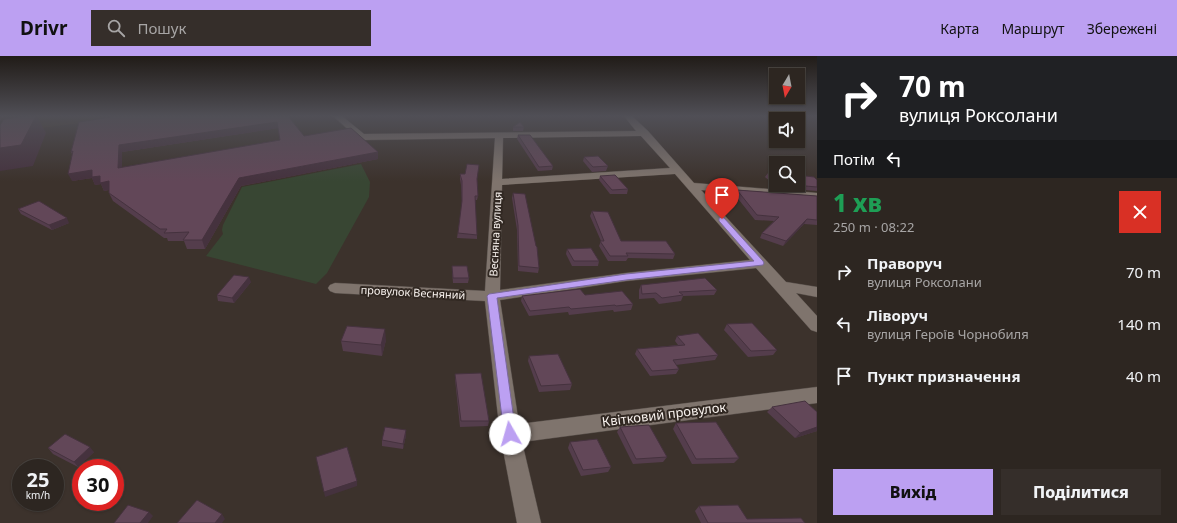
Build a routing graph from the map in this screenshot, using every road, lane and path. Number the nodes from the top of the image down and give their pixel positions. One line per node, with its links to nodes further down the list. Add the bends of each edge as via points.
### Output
1 (499, 138): 4 (street, Весняна вулиця)
2 (649, 138): 3 (street)
3 (678, 171): 4 (street, Весняна вулиця); 5 (street)
4 (498, 182): 11 (street, Весняна вулиця)
5 (692, 186): 6 (street); 7 (street)
6 (817, 196)
7 (760, 263): 8 (street); 11 (street, провулок Весняний, via 626,277)
8 (782, 286): 10 (street); 12 (street)
9 (335, 288): 11 (street, провулок Весняний)
10 (817, 292)
11 (492, 296): 14 (street, Весняна вулиця)
12 (817, 326)
13 (817, 394): 14 (street, Квітковий провулок)
14 (510, 434): 15 (street, Весняна вулиця)
15 (529, 523)

